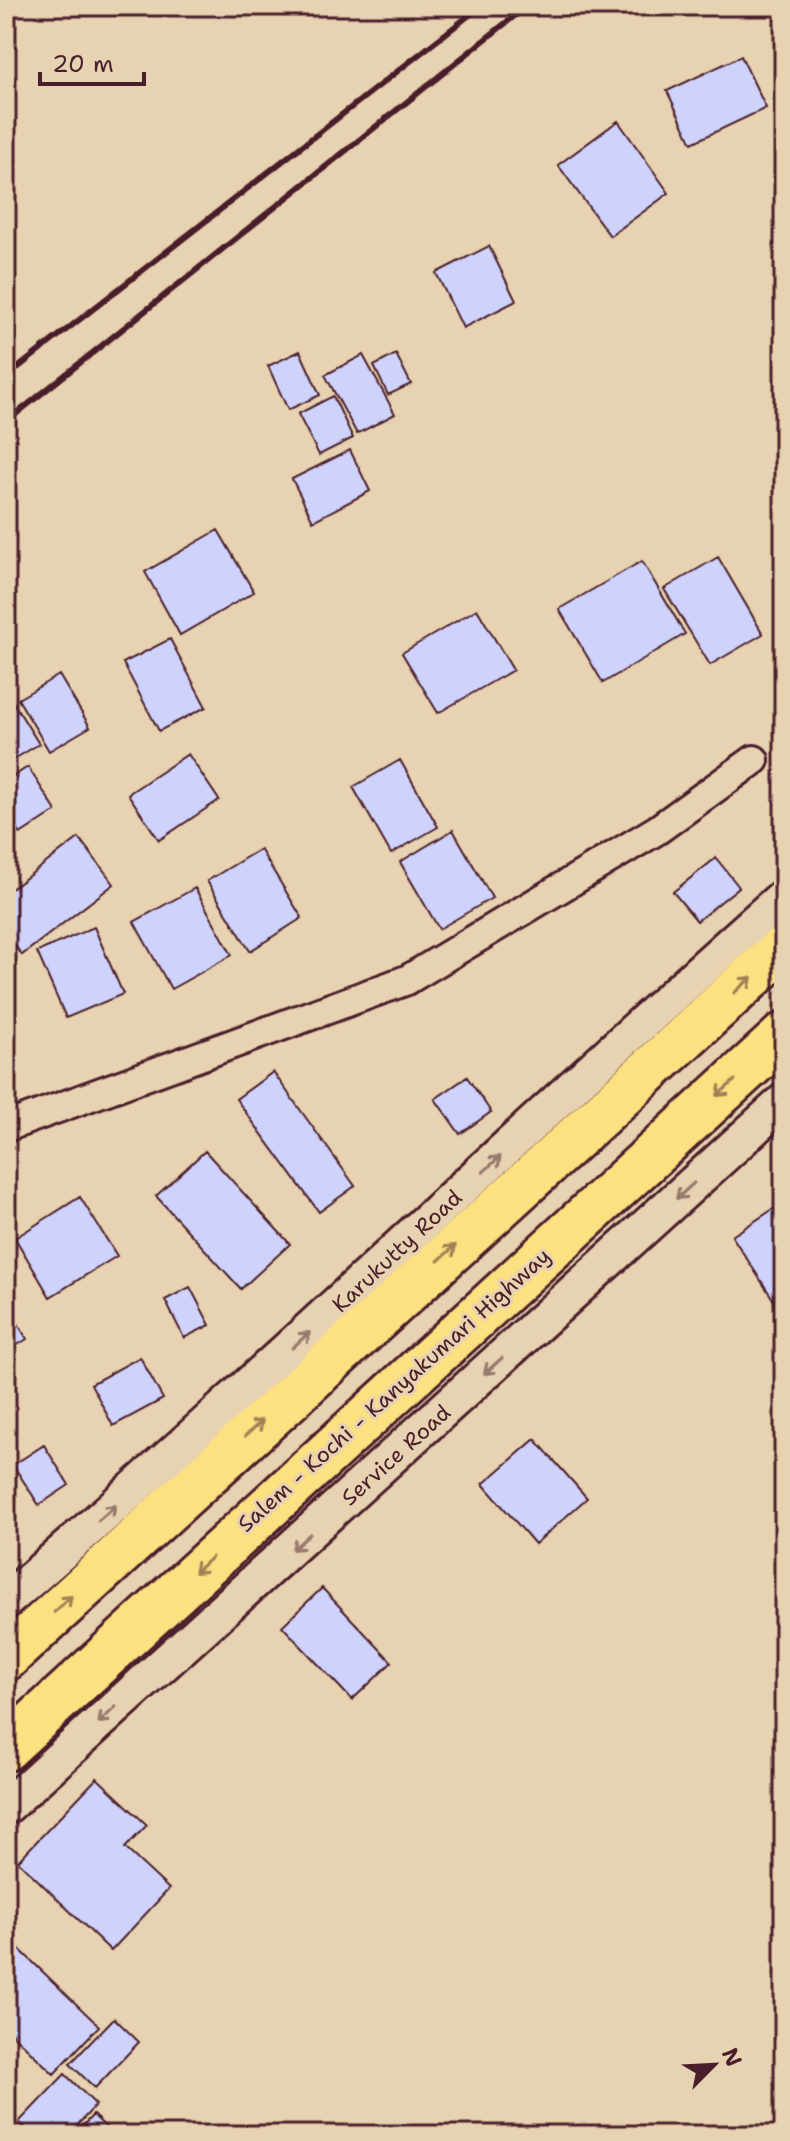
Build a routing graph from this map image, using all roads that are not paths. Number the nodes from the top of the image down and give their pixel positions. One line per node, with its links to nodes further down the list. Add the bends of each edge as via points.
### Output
1 (754, 760): 6 (street, via 657,830 407,980)
2 (784, 896): 7 (street, Karukutty Road, one-way to 2, via 166,1463)
3 (784, 947): 8 (highway, one-way to 3)
4 (784, 1035): 9 (highway, Salem - Kochi - Kanyakumari Highway, one-way to 9)
5 (784, 1101): 10 (street, Service Road, one-way to 10)
6 (6, 1127)
7 (6, 1601)
8 (6, 1658)
9 (6, 1748)
10 (6, 1807)

